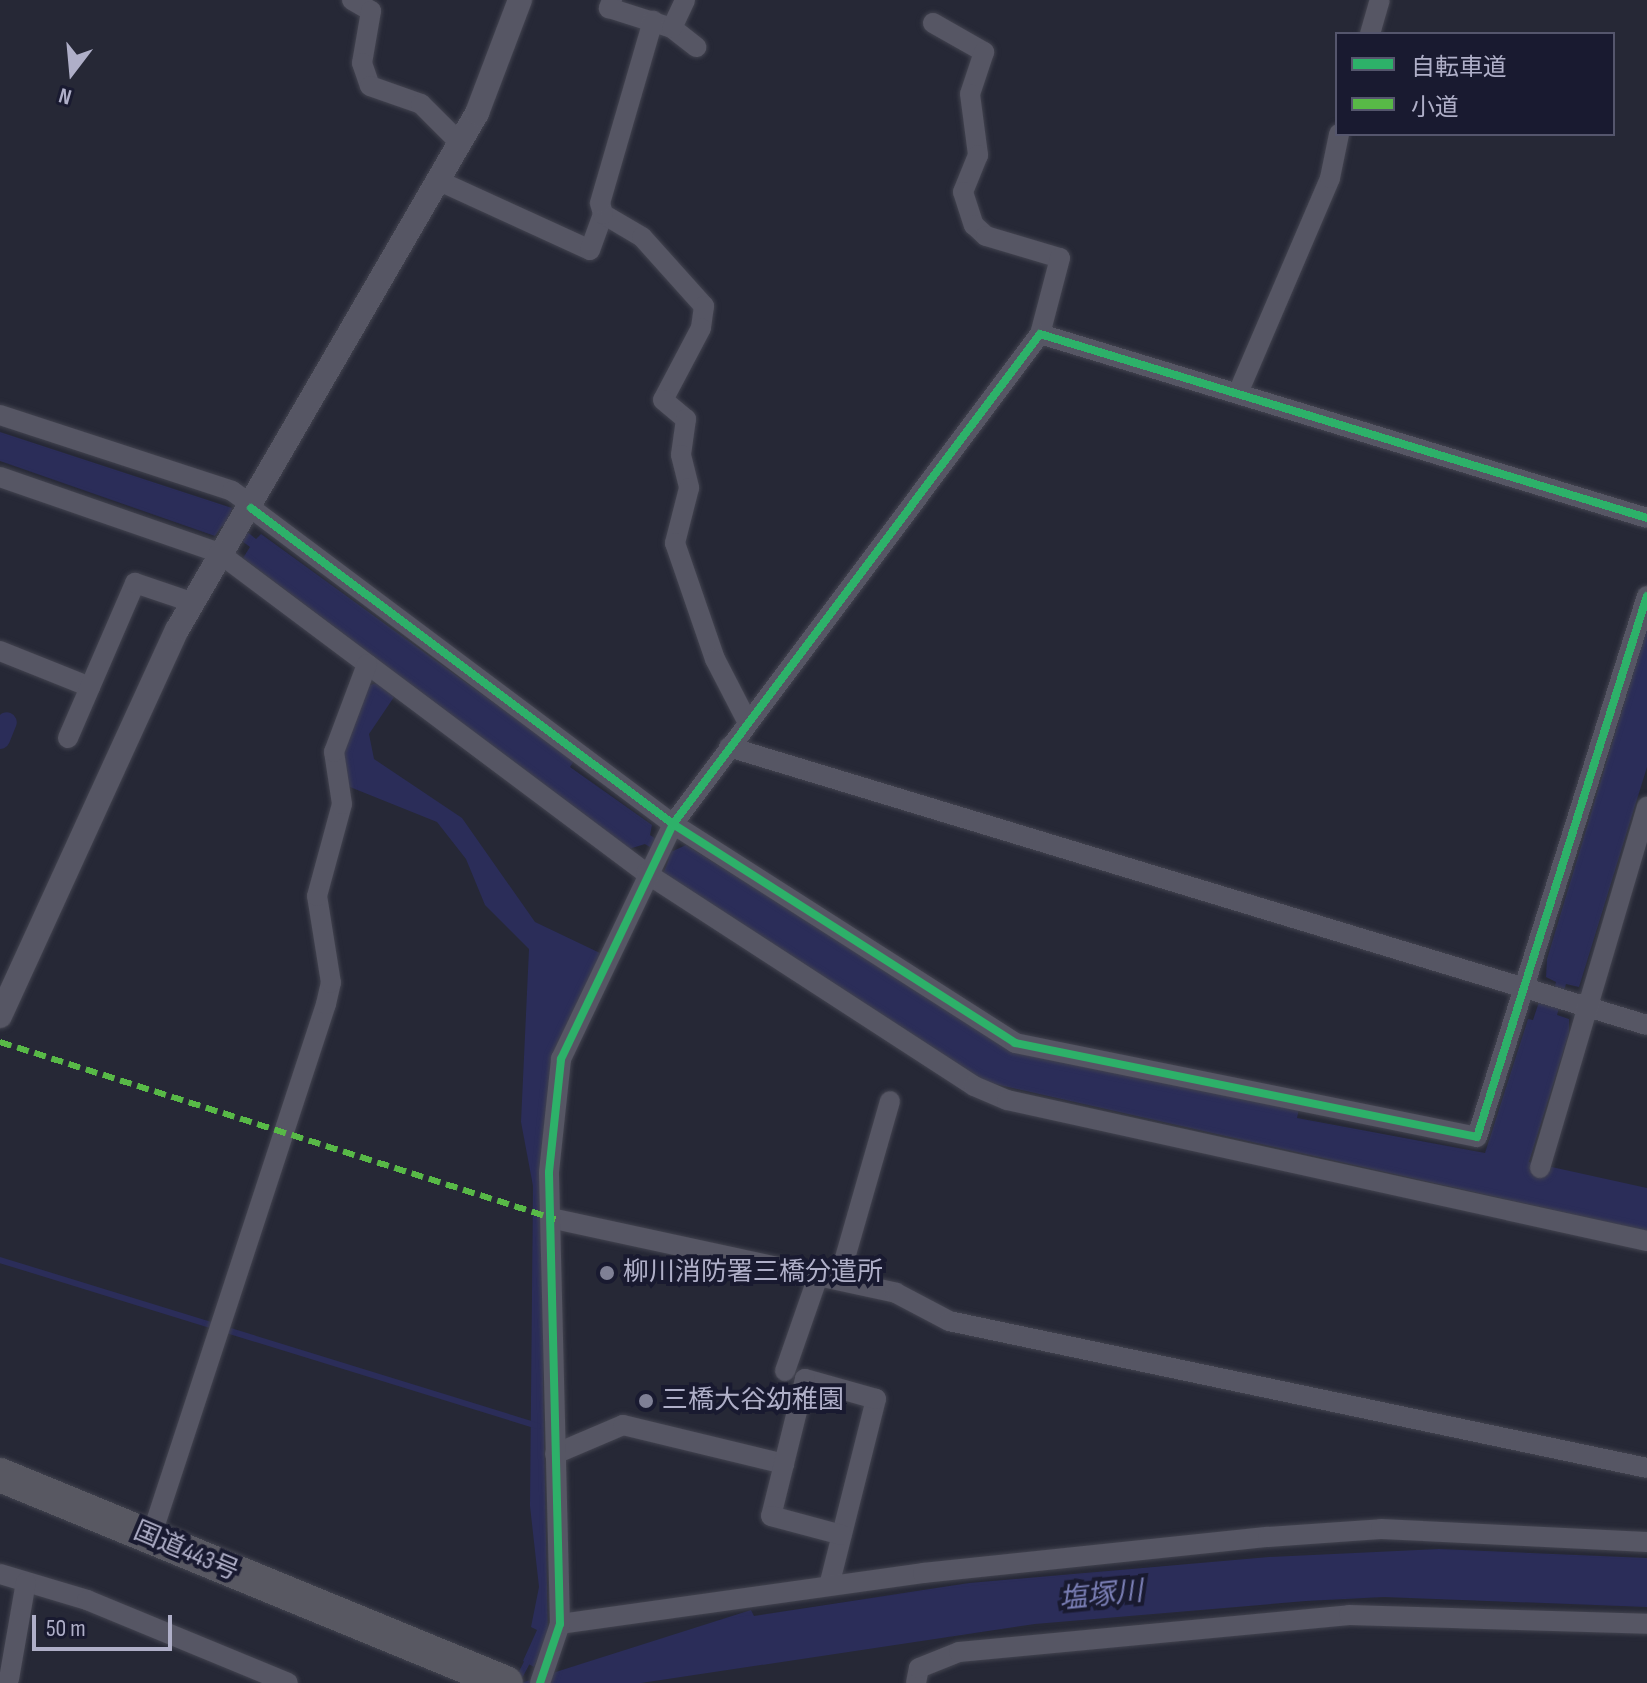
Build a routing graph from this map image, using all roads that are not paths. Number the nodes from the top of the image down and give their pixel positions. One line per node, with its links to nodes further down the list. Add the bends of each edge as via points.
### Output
1 (352, 0): 11 (street, via 371,11 362,63 370,86 421,104)
2 (520, 0): 11 (street, via 496,77)
3 (612, 0): 7 (street, via 609,8)
4 (685, 0): 7 (street)
5 (1380, 0): 8 (street)
6 (933, 23): 14 (street, via 984,52 970,94 978,155 963,192 974,225 986,236 1060,258)
7 (662, 24): 9 (street); 13 (street, via 600,203)
8 (1371, 32)
9 (696, 47)
10 (1339, 136): 15 (street, via 1330,178)
11 (459, 142): 12 (street)
12 (437, 180): 13 (street, via 590,250); 18 (street)
13 (603, 214): 26 (street, via 642,237 704,306 701,328 663,400 686,419 681,455 689,488 675,543 715,659)
14 (1040, 334): 15 (street); 26 (street)
15 (1238, 393): 19 (street)
16 (0, 415): 18 (street, via 232,491)
17 (0, 477): 20 (street)
18 (248, 511): 20 (street); 30 (street)
19 (1647, 518)
20 (224, 553): 22 (street); 24 (street)
21 (1647, 596): 32 (street)
22 (194, 603): 25 (street, via 135,583); 34 (street)
23 (0, 651): 25 (street)
24 (367, 664): 31 (street); 47 (street, via 334,752 342,804 317,896 331,983 326,1004)
25 (90, 687): 27 (street)
26 (748, 723): 28 (street)
27 (68, 738)
28 (729, 747): 30 (street); 32 (street)
29 (1647, 807): 33 (street)
30 (673, 824): 31 (street); 32 (street, via 1015,1043 1477,1137)
31 (646, 873): 38 (street, via 611,963 561,1059 549,1172); 39 (street, via 974,1086 1007,1100)
32 (1528, 990): 33 (street)
33 (1584, 1006): 35 (street); 37 (street)
34 (0, 1016)
35 (1647, 1025)
36 (890, 1101): 40 (street)
37 (1540, 1168)
38 (555, 1219): 40 (street); 42 (street)
39 (1647, 1241)
40 (828, 1277): 41 (street); 44 (street, via 896,1293 949,1321)
41 (785, 1371)
42 (555, 1454): 43 (street, via 623,1425); 53 (street)
43 (784, 1464): 46 (street, via 771,1516); 46 (street, via 805,1379 876,1399)
44 (1647, 1468)
45 (0, 1475): 47 (highway, 国道443号)
46 (842, 1535): 51 (street)
47 (151, 1537): 56 (highway, 国道443号)
48 (1647, 1542): 51 (street, via 1381,1529)
49 (0, 1574): 50 (street)
50 (26, 1582): 54 (street); 55 (street)
51 (829, 1586): 53 (street)
52 (1647, 1624): 58 (street, via 1349,1615 959,1652 919,1668)
53 (559, 1632): 57 (street)
54 (9, 1679)
55 (288, 1683)
56 (506, 1683)
57 (540, 1683)
58 (916, 1683)

